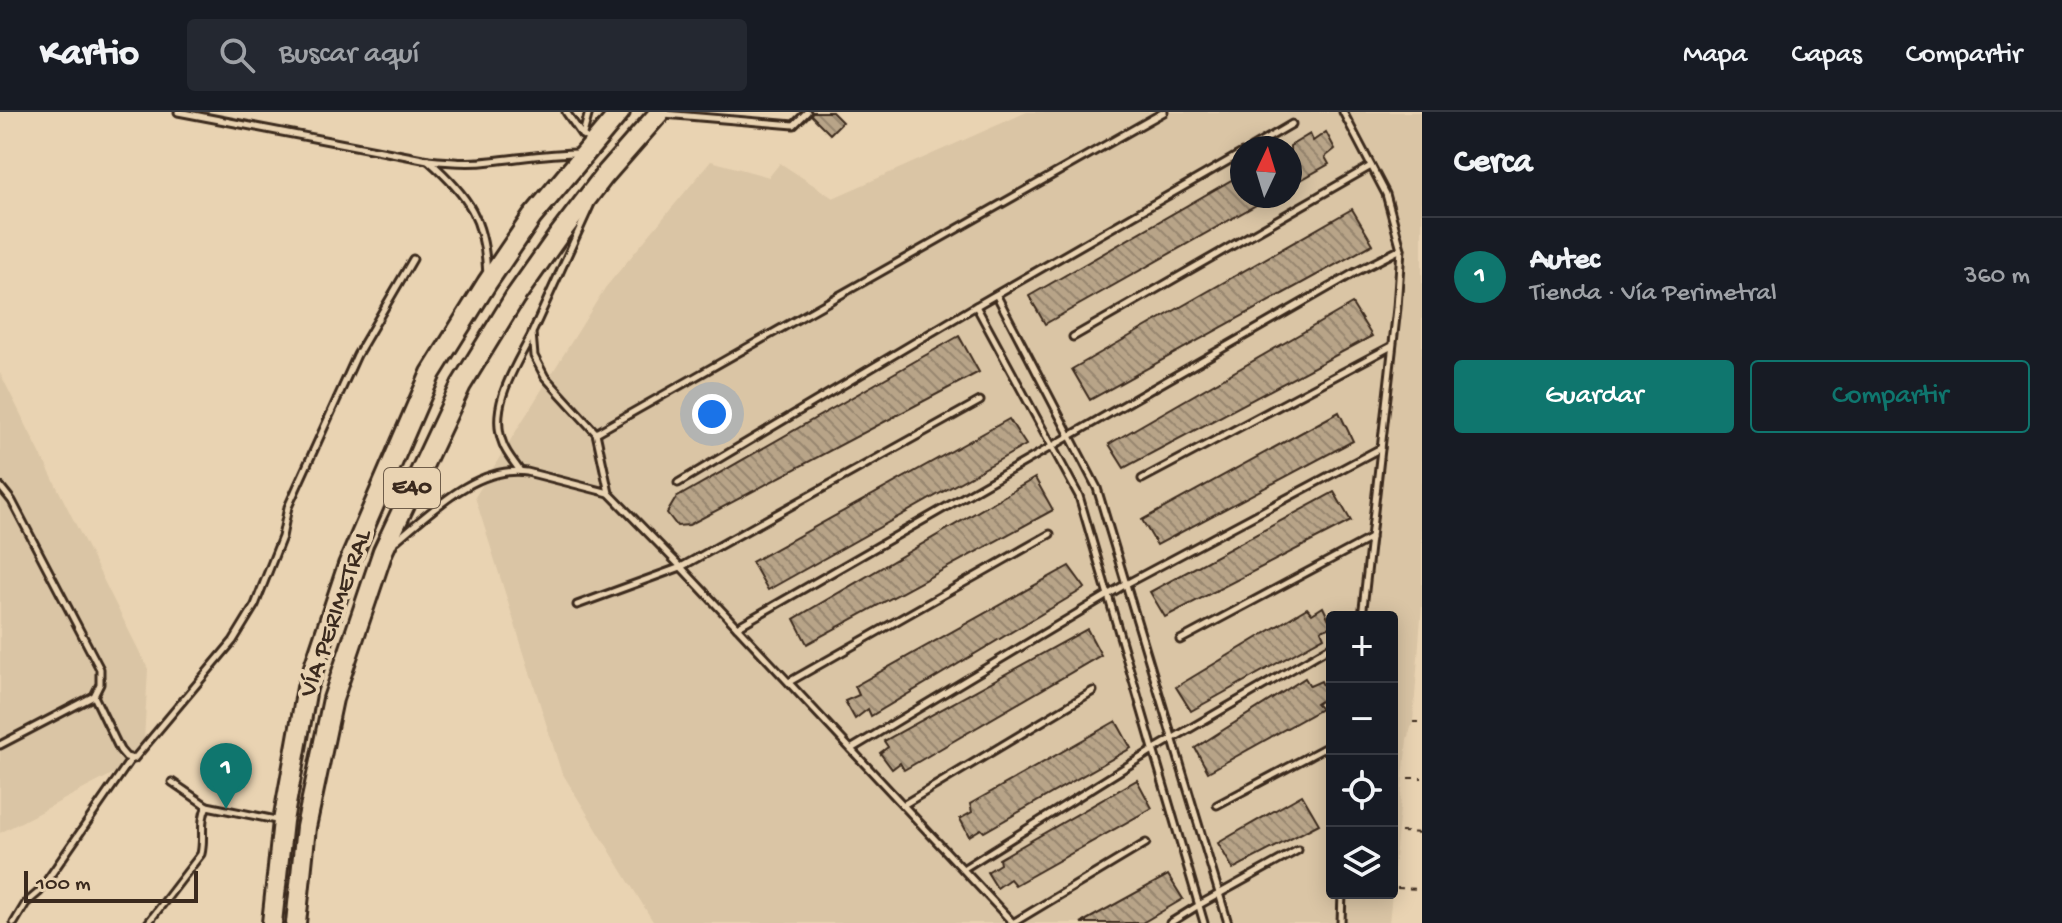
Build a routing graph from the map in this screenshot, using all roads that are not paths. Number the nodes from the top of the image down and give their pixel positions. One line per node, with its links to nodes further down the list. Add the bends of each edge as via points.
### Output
1 (178, 112): 12 (lane)
2 (566, 112): 11 (lane)
3 (589, 112): 11 (lane)
4 (620, 112): 11 (highway, VÍA PERIMETRAL / E40)
5 (807, 112): 8 (lane, via 794,125)
6 (1164, 112): 25 (lane)
7 (1343, 112): 14 (lane)
8 (660, 113): 15 (highway, VÍA PERIMETRAL / E40)
9 (1292, 124): 10 (lane)
10 (1272, 136)
11 (587, 143): 12 (lane, via 491,162); 18 (highway, VÍA PERIMETRAL / E40)
12 (428, 160): 18 (lane, via 455,183 475,213 486,247)
13 (1230, 160): 19 (lane)
14 (1371, 166): 16 (lane, via 1386,194); 22 (lane)
15 (604, 176): 21 (lane); 36 (highway, VÍA PERIMETRAL / E40, via 515,297 461,385)
16 (1401, 249): 23 (lane); 26 (lane)
17 (413, 259): 53 (lane, via 337,398 288,507 255,605 233,641)
18 (487, 283): 58 (highway, VÍA PERIMETRAL / E40, via 431,373 348,565 307,688)
19 (997, 296): 20 (lane); 26 (lane)
20 (976, 306): 27 (lane); 31 (lane)
21 (532, 333): 25 (lane, via 534,356 545,377); 29 (lane, via 502,397 499,421 502,443)
22 (1073, 337)
23 (1393, 345): 28 (lane); 30 (lane)
24 (980, 401): 37 (lane)
25 (596, 433): 33 (lane)
26 (1070, 437): 27 (lane); 38 (lane, via 1097,488)
27 (1052, 447): 39 (lane, via 1079,496); 42 (lane)
28 (1381, 448): 35 (lane); 38 (lane)
29 (520, 471): 33 (lane); 36 (lane, via 490,476 454,493)
30 (1142, 479)
31 (678, 483)
32 (0, 486): 47 (lane, via 100,669)
33 (609, 493): 37 (lane)
34 (1050, 534): 45 (lane)
35 (1371, 538): 41 (lane); 43 (lane)
36 (383, 551): 68 (highway, VÍA PERIMETRAL / E40, via 333,699 306,827)
37 (681, 567): 40 (lane); 42 (lane)
38 (1126, 584): 39 (lane); 48 (lane)
39 (1108, 594): 51 (lane); 52 (lane)
40 (577, 605)
41 (1363, 611)
42 (737, 627): 45 (lane)
43 (1180, 640)
44 (1326, 650): 48 (lane)
45 (789, 682): 51 (lane)
46 (1093, 691): 55 (lane)
47 (94, 696): 49 (lane); 53 (lane, via 120,750)
48 (1173, 740): 52 (lane); 62 (lane)
49 (0, 745)
50 (1326, 747): 56 (lane)
51 (851, 749): 55 (lane)
52 (1153, 750): 61 (lane); 64 (lane)
53 (131, 759): 65 (lane)
54 (172, 782): 57 (lane)
55 (903, 805): 61 (lane)
56 (1217, 805)
57 (207, 806): 58 (lane); 66 (lane, via 201,854)
58 (283, 821): 67 (highway, VÍA PERIMETRAL / E40)
59 (1146, 843): 69 (lane)
60 (1298, 850): 62 (lane)
61 (963, 869): 69 (lane)
62 (1219, 894): 64 (lane); 72 (lane)
63 (1342, 899): 73 (lane)
64 (1199, 905): 70 (lane); 71 (lane)
65 (14, 923)
66 (148, 923)
67 (272, 923)
68 (296, 923)
69 (1013, 923)
70 (1170, 923)
71 (1204, 923)
72 (1228, 923)
73 (1341, 923)

